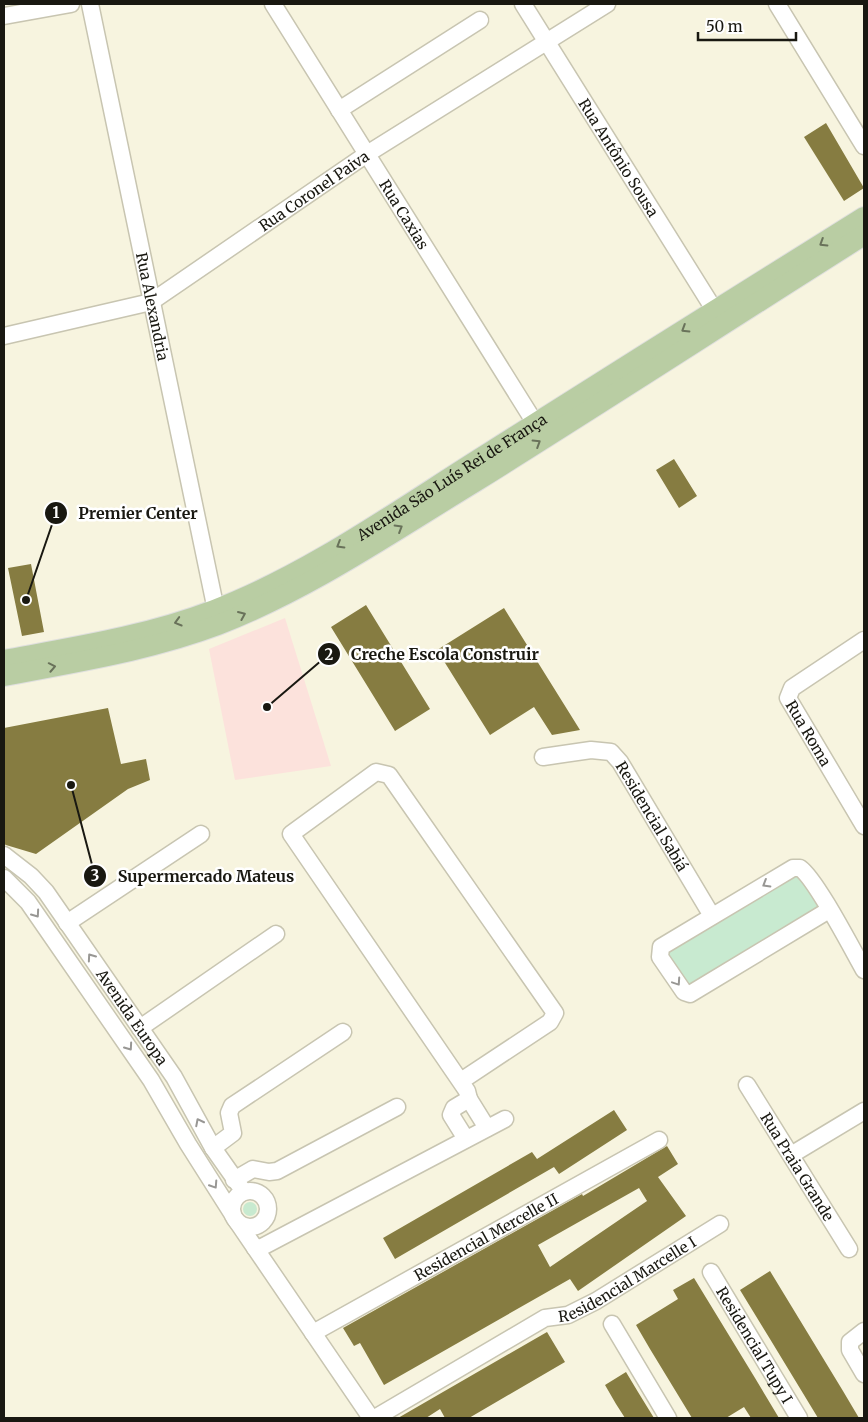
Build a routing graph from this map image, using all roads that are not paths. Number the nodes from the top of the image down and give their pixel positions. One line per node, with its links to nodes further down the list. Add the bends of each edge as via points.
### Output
1 (71, 4): 7 (street)
2 (90, 4): 15 (street, Rua Alexandria)
3 (273, 4): 10 (street, Rua Caxias)
4 (523, 4): 9 (street, Rua Antônio Sousa)
5 (607, 4): 9 (street, Rua Coronel Paiva)
6 (777, 4): 11 (street)
7 (4, 16)
8 (480, 20): 10 (street)
9 (546, 41): 12 (street, Rua Coronel Paiva); 16 (street, Rua Antônio Sousa)
10 (339, 110): 12 (street, Rua Caxias)
11 (864, 146)
12 (367, 154): 15 (street, Rua Coronel Paiva); 18 (street, Rua Caxias, via 454,304)
13 (864, 217): 16 (main road, Avenida São Luís Rei de França, one-way to 16)
14 (864, 235): 22 (main road, Avenida São Luís Rei de França, one-way to 14, via 185,636 286,595 537,443)
15 (151, 302): 17 (street, Rua Coronel Paiva); 19 (street, Rua Alexandria)
16 (715, 311): 18 (main road, Avenida São Luís Rei de França, one-way to 18)
17 (4, 336)
18 (535, 423): 19 (main road, Avenida São Luís Rei de França, one-way to 19, via 322,556 273,584)
19 (216, 610): 21 (main road, Avenida São Luís Rei de França, one-way to 21, via 141,632)
20 (864, 640): 24 (street, Rua Roma, via 792,688 788,698)
21 (4, 659)
22 (4, 676)
23 (543, 757): 29 (street, Residencial Sabiá, via 591,750 611,752)
24 (864, 826)
25 (202, 834): 30 (street)
26 (4, 855): 30 (street, Avenida Europa, via 39,884)
27 (4, 878): 47 (street, Avenida Europa, one-way to 47, via 28,902 151,1080)
28 (829, 910): 29 (street, one-way to 29, via 808,874 800,868 793,868); 29 (street, one-way to 28, via 661,947 660,956 684,992 690,994); 32 (street)
29 (712, 916)
30 (67, 923): 33 (street, Avenida Europa, one-way to 30)
31 (276, 934): 33 (street)
32 (864, 970)
33 (140, 1028): 44 (street, Avenida Europa, one-way to 33, via 180,1086)
34 (343, 1032): 44 (street, via 232,1106 229,1113 233,1133)
35 (461, 1081): 35 (street, via 291,834 376,772 389,776 554,1014 550,1022); 37 (street)
36 (747, 1085): 45 (street, Rua Praia Grande)
37 (469, 1099): 41 (street); 42 (street, via 454,1108 451,1115)
38 (397, 1107): 46 (street, via 277,1171 253,1169)
39 (864, 1111): 45 (street)
40 (504, 1119): 41 (street)
41 (487, 1128): 42 (street)
42 (466, 1139): 50 (street)
43 (659, 1140): 56 (street, Residencial Mercelle II)
44 (213, 1148): 46 (street, Avenida Europa)
45 (791, 1156): 52 (street, Rua Praia Grande)
46 (239, 1186): 47 (street, via 239,1194 233,1204); 48 (street, Avenida Europa, via 256,1192 265,1200)
47 (235, 1217): 48 (street, via 246,1226); 51 (street, Avenida Europa)
48 (263, 1218): 50 (street); 51 (street, Avenida Europa)
49 (720, 1224): 58 (street, Residencial Marcelle I, via 596,1301 568,1315 545,1318)
50 (288, 1233): 51 (street)
51 (258, 1248): 56 (street, Avenida Europa, via 266,1265)
52 (849, 1249)
53 (711, 1272): 60 (street, Residencial Tupy I)
54 (612, 1324): 59 (street)
55 (863, 1332): 57 (street, via 850,1342 850,1350)
56 (313, 1333): 58 (street, Avenida Europa)
57 (864, 1374)
58 (373, 1418)
59 (668, 1418)
60 (799, 1418)

